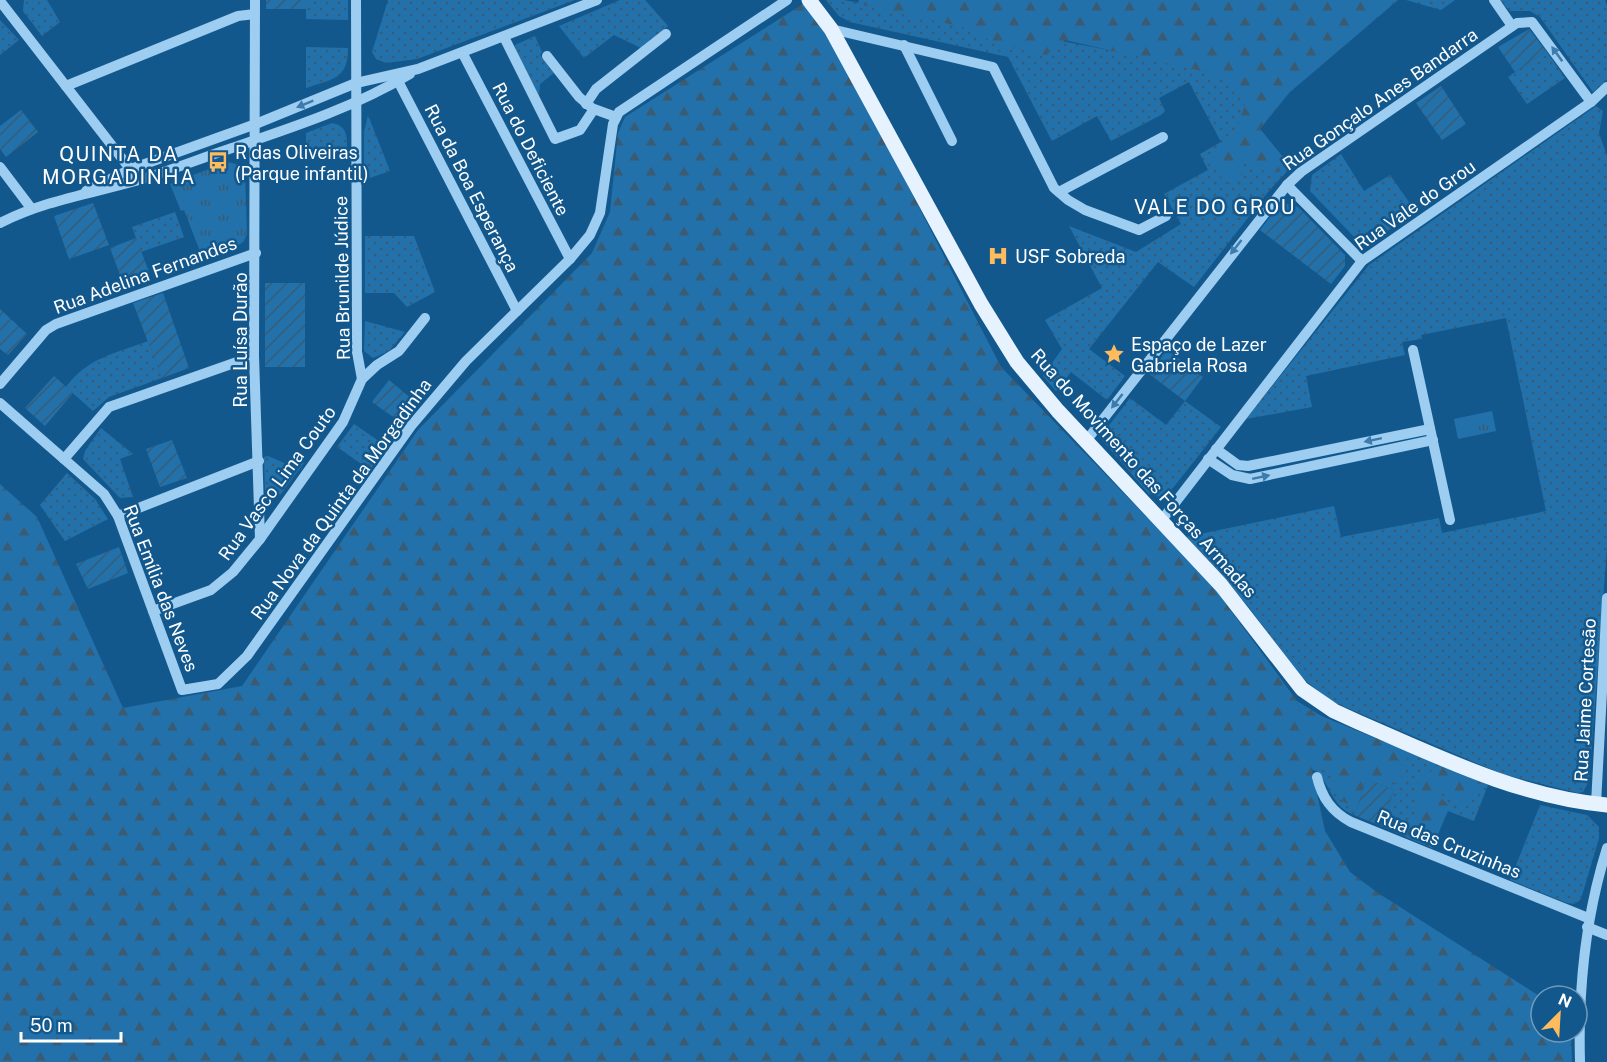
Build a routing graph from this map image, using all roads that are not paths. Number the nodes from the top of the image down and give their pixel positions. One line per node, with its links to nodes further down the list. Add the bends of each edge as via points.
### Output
1 (255, 0): 8 (street, Rua Luísa Durão)
2 (356, 0): 18 (street, Rua Brunilde Júdice)
3 (597, 0): 12 (street)
4 (787, 0): 24 (street, via 625,107)
5 (809, 0): 10 (main road, Rua do Movimento das Forças Armadas)
6 (1494, 0): 9 (street)
7 (2, 3): 19 (street)
8 (255, 14): 19 (street, via 238,16); 25 (street, Rua Luísa Durão)
9 (1512, 26): 21 (street, one-way to 9, via 1533,22); 32 (street, Rua Gonçalo Anes Bandarra)
10 (831, 29): 13 (street); 49 (main road, Rua do Movimento das Forças Armadas, via 1001,340)
11 (666, 34): 23 (street, via 596,89)
12 (504, 37): 14 (street); 23 (street, via 555,139 580,130)
13 (904, 45): 28 (street); 34 (street, via 993,67)
14 (463, 54): 16 (street); 39 (street, Rua do Deficiente)
15 (547, 56): 23 (street)
16 (418, 69): 17 (street); 18 (street)
17 (398, 81): 22 (street); 41 (street, Rua da Boa Esperança)
18 (356, 82): 22 (street, Rua Brunilde Júdice); 25 (street, one-way to 25)
19 (66, 86): 30 (street)
20 (1607, 87): 21 (street, Rua Vale do Grou)
21 (1591, 102): 40 (street, Rua Vale do Grou)
22 (356, 104): 27 (street); 45 (street, Rua Brunilde Júdice, via 357,352)
23 (590, 106): 24 (street)
24 (616, 117): 39 (street, Rua Nova da Quinta da Morgadinha, via 596,225)
25 (253, 125): 27 (street, Rua Luísa Durão); 30 (street)
26 (1163, 137): 34 (street)
27 (254, 141): 31 (street); 38 (street, Rua Luísa Durão)
28 (952, 141)
29 (0, 167): 35 (street)
30 (131, 169): 31 (street); 33 (street)
31 (138, 180): 33 (street)
32 (1287, 185): 40 (street); 49 (street, Rua Gonçalo Anes Bandarra, one-way to 49)
33 (86, 191): 35 (street)
34 (1059, 192): 36 (street, via 1085,210 1139,230)
35 (31, 208): 37 (street)
36 (1166, 216)
37 (0, 223)
38 (256, 253): 44 (street, Rua Luísa Durão); 46 (street, Rua Adelina Fernandes, via 56,324 46,330)
39 (570, 259): 41 (street, Rua Nova da Quinta da Morgadinha)
40 (1362, 261): 50 (street, Rua Vale do Grou)
41 (517, 310): 60 (street, Rua Nova da Quinta da Morgadinha, via 466,361 411,426 236,670 218,684)
42 (425, 318): 45 (street, Rua Vasco Lima Couto, via 399,351)
43 (1413, 350): 48 (street)
44 (254, 356): 51 (street, via 109,407); 53 (street, Rua Luísa Durão)
45 (362, 379): 57 (street, Rua Vasco Lima Couto, via 343,422)
46 (0, 384)
47 (0, 403): 51 (street, Rua Emília das Neves)
48 (1432, 434): 50 (street, one-way to 50, via 1248,466 1238,465); 52 (street, one-way to 48, via 1232,476 1250,479); 55 (street)
49 (1086, 441): 56 (main road, Rua do Movimento das Forças Armadas)
50 (1216, 449): 52 (street, Rua Vale do Grou)
51 (64, 459): 54 (street, Rua Emília das Neves, via 104,494)
52 (1208, 459): 56 (street, Rua Vale do Grou)
53 (259, 461): 54 (street); 57 (street, Rua Luísa Durão)
54 (118, 516): 59 (street, Rua Emília das Neves)
55 (1450, 520)
56 (1161, 521): 62 (main road, Rua do Movimento das Forças Armadas, via 1229,594 1296,683 1318,701 1368,727 1520,789)
57 (260, 539): 59 (street, Rua Vasco Lima Couto, via 217,586)
58 (1607, 598): 62 (street, Rua Jaime Cortesão)
59 (153, 610): 60 (street, Rua Emília das Neves)
60 (182, 690)
61 (1317, 777): 64 (street, Rua das Cruzinhas, via 1325,801 1342,817)
62 (1602, 805)
63 (1607, 848): 64 (street)
64 (1588, 923): 65 (street, Rua das Cruzinhas); 66 (street, via 1582,964)
65 (1607, 935)
66 (1580, 1062)

